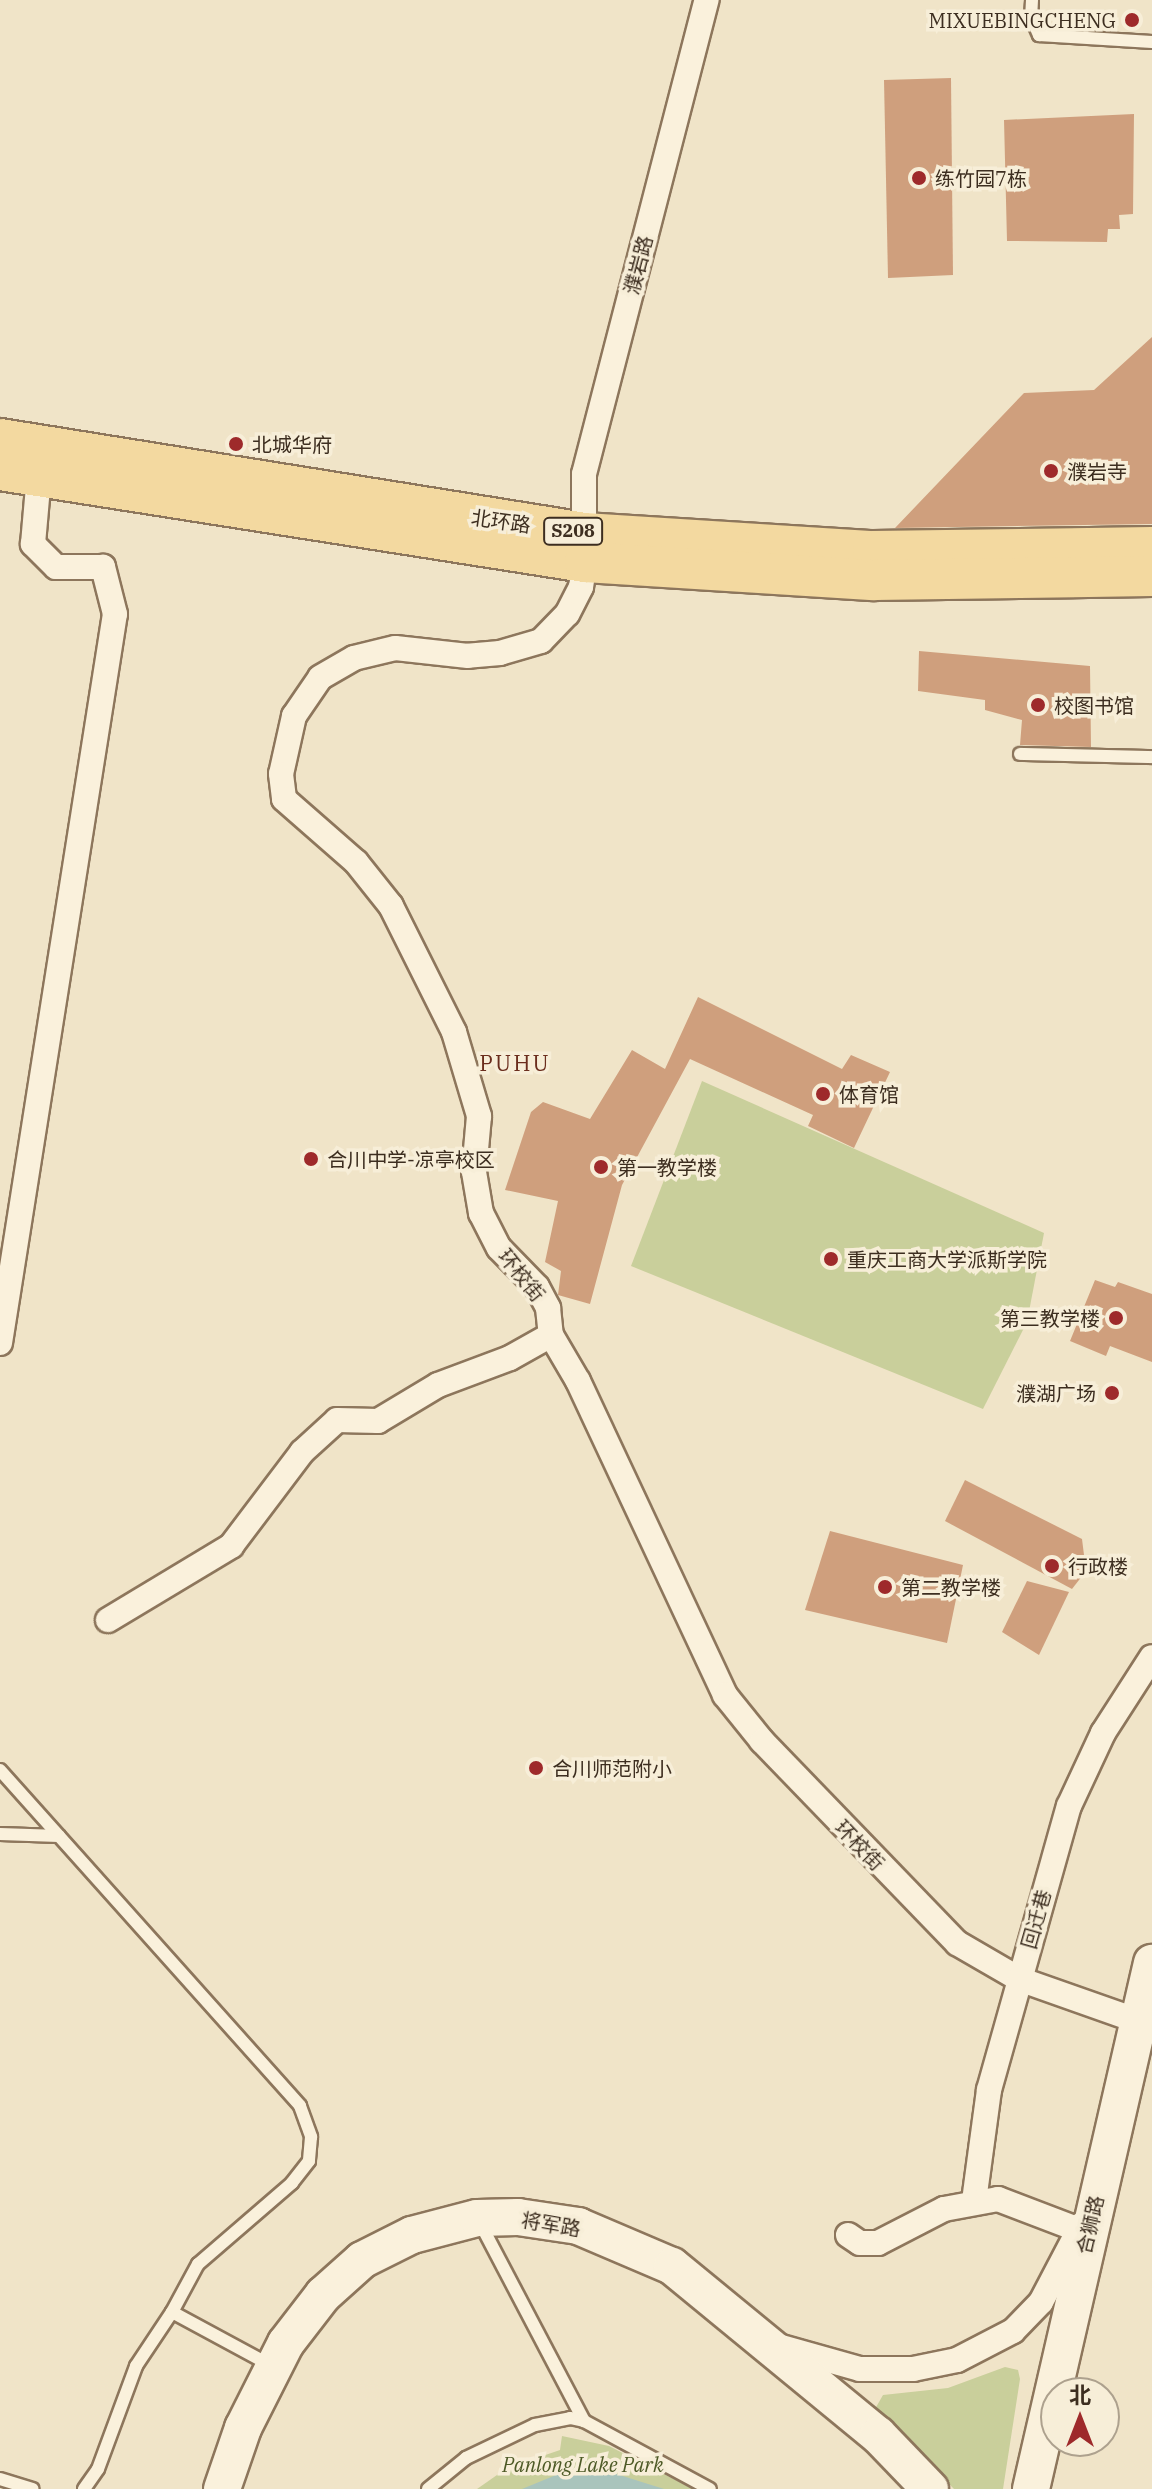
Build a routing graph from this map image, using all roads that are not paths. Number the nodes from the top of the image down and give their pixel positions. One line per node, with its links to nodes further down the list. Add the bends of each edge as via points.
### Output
1 (707, 0): 7 (street, 濮岩路, via 584,474)
2 (1032, 0): 3 (lane, via 1031,17 1039,35)
3 (1152, 42)
4 (0, 439): 7 (main road, 北环路 / S208)
5 (0, 470): 6 (main road, 北环路 / S208)
6 (39, 476): 7 (main road, 北环路 / S208); 13 (street, via 33,544 56,567 103,567 115,614)
7 (585, 547): 8 (main road, 北环路 / S208); 9 (main road, 北环路 / S208, via 874,580); 12 (street, 环校街, via 581,587 567,614 541,641 468,656 395,648 354,658 320,678 294,716 281,774 284,799 356,862 391,906 454,1032 479,1116 474,1172 481,1213 499,1248 537,1287 548,1308)
8 (1152, 547)
9 (1152, 576)
10 (1020, 754): 11 (lane)
11 (1152, 757)
12 (551, 1335): 14 (street, via 510,1358 438,1385 378,1421 337,1420 302,1452 231,1546); 20 (street, 环校街, via 578,1381 725,1695 773,1753 957,1943)
13 (0, 1343)
14 (108, 1620)
15 (1152, 1657): 20 (street, 回迁巷, via 1103,1733 1069,1806)
16 (0, 1770): 18 (lane)
17 (0, 1834): 18 (lane)
18 (59, 1836): 27 (lane, via 300,2106 311,2137 309,2161 292,2183 198,2264)
19 (1152, 1963): 21 (main road, 合狮路)
20 (1019, 1979): 21 (street, 环校街); 23 (street, 回迁巷, via 989,2090)
21 (1138, 2021): 22 (main road, 合狮路)
22 (1096, 2198): 25 (street); 38 (main road, 合狮路)
23 (974, 2201): 25 (street, via 998,2199 1028,2207); 26 (street, via 878,2243 860,2243)
24 (477, 2218): 28 (main road, 将军路, via 518,2217 578,2226 629,2245 672,2266); 29 (main road, 将军路, via 412,2235 362,2260 323,2295); 30 (lane)
25 (1079, 2230): 28 (street, via 1041,2302 1013,2331 957,2360 913,2369 860,2369)
26 (848, 2235)
27 (172, 2312): 29 (lane); 33 (lane, via 136,2366 98,2469)
28 (771, 2344): 37 (main road, 将军路, via 878,2435)
29 (274, 2367): 34 (main road, 将军路, via 243,2428)
30 (584, 2421): 35 (lane, via 535,2425 466,2458); 36 (lane)
31 (0, 2479): 32 (lane)
32 (33, 2489)
33 (84, 2489)
34 (222, 2489)
35 (428, 2489)
36 (710, 2489)
37 (930, 2489)
38 (1031, 2489)

